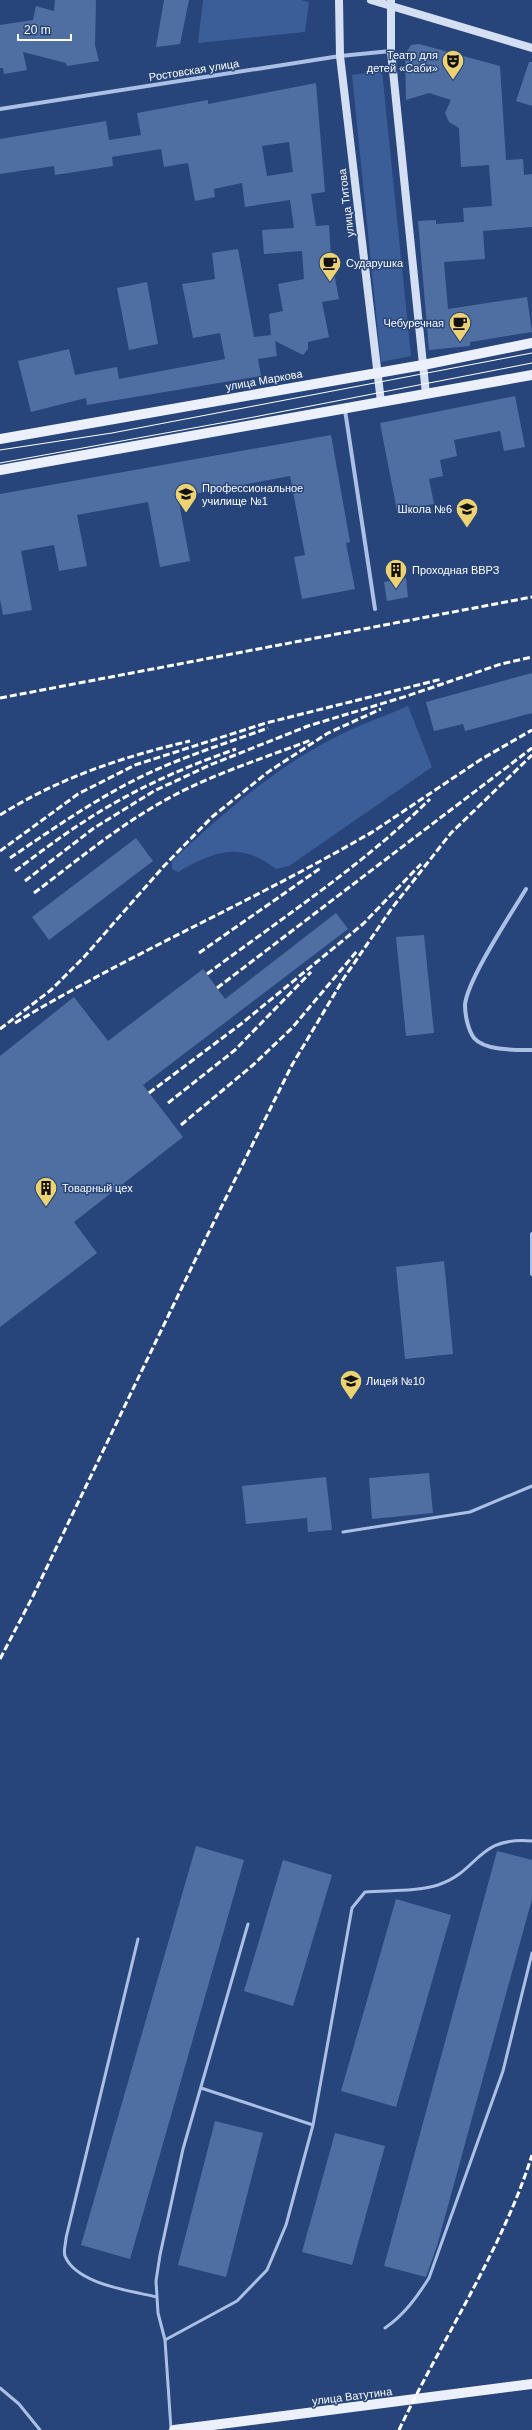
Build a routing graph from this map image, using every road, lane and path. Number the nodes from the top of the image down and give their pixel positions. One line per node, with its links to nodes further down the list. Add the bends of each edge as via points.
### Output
1 (339, 0): 6 (street, улица Титова)
2 (371, 0): 3 (street)
3 (391, 3): 4 (street); 5 (street)
4 (532, 48)
5 (391, 51): 6 (street, Ростовская улица); 9 (street)
6 (340, 56): 7 (street, Ростовская улица); 10 (street, улица Титова)
7 (0, 109)
8 (532, 343): 9 (main road, улица Маркова)
9 (423, 365): 10 (main road, улица Маркова); 12 (street)
10 (377, 372): 13 (street, улица Титова); 15 (main road, улица Маркова)
11 (532, 375): 12 (main road)
12 (426, 394): 13 (main road)
13 (381, 402): 14 (main road)
14 (345, 408): 16 (main road); 17 (street)
15 (0, 439)
16 (0, 470)
17 (375, 609)
18 (526, 889): 19 (street, via 475,977 465,1005 468,1025 474,1038 499,1050)
19 (532, 1050)
20 (532, 1234): 21 (street)
21 (532, 1274)
22 (532, 1486): 23 (lane, via 470,1512)
23 (343, 1532)
24 (532, 1840): 29 (lane, via 508,1840 490,1846 459,1875 438,1885 417,1889 364,1892 352,1908)
25 (248, 1924): 28 (lane)
26 (138, 1939): 30 (lane, via 64,2255 73,2269 98,2283)
27 (532, 1952): 31 (lane, via 503,2071 429,2278 397,2320)
28 (201, 2088): 29 (lane); 30 (lane, via 183,2149 160,2255 156,2281)
29 (313, 2125): 32 (lane, via 286,2225 267,2270 237,2301)
30 (157, 2297): 32 (lane)
31 (385, 2328)
32 (165, 2340): 36 (lane)
33 (532, 2384): 36 (main road, улица Ватутина)
34 (0, 2388): 35 (lane, via 19,2404)
35 (40, 2430)
36 (173, 2430)

